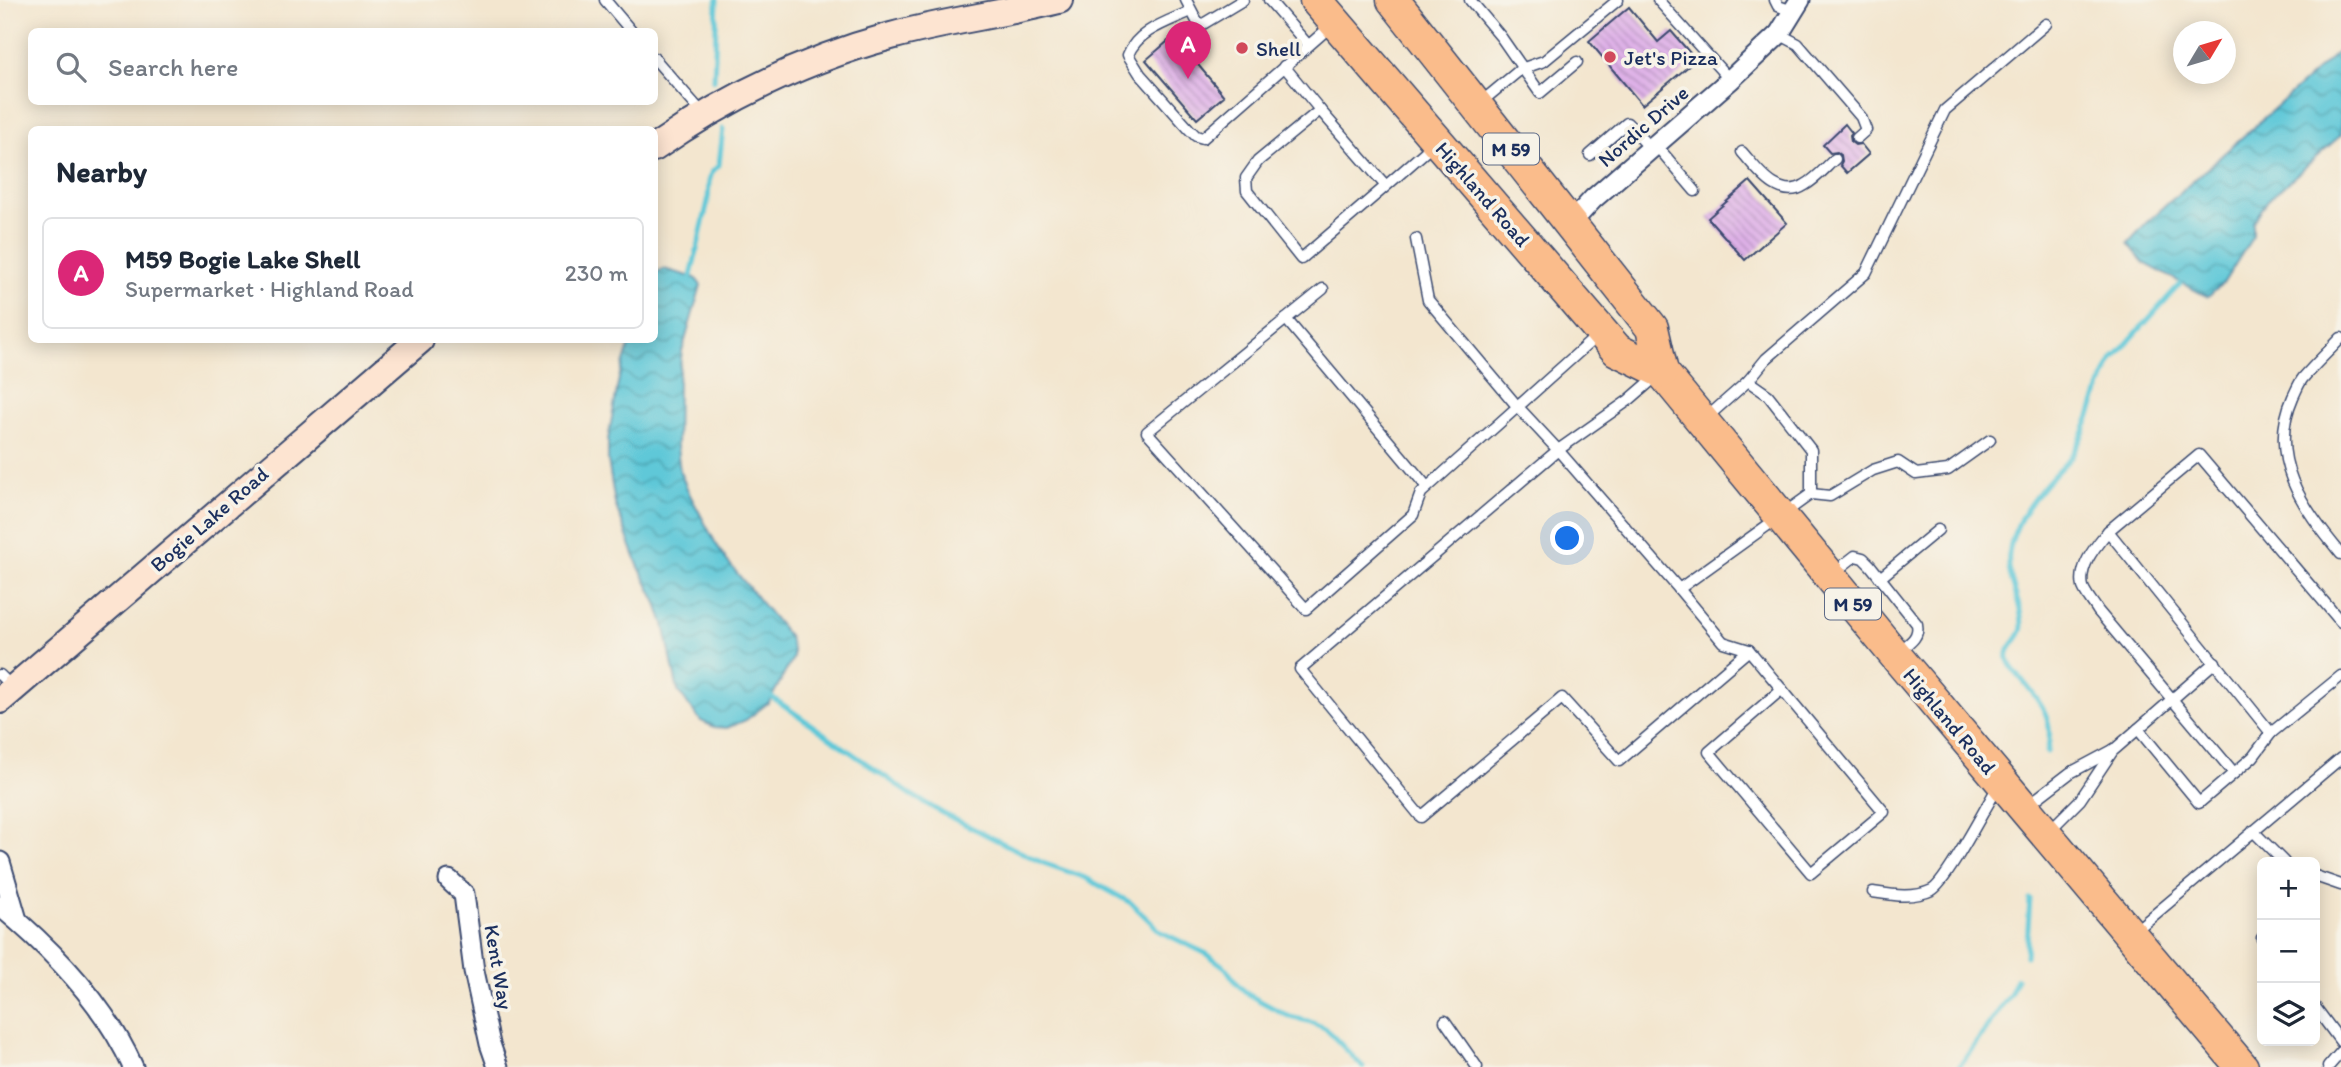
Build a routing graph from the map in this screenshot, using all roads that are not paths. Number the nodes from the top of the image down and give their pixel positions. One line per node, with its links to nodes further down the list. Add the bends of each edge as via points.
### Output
1 (605, 0): 15 (lane)
2 (1059, 0): 25 (main road, via 845,50 762,84)
3 (1186, 0): 12 (lane)
4 (1243, 0): 12 (lane, via 1203,24)
5 (1269, 0): 17 (lane)
6 (1393, 0): 23 (highway, Highland Road / M 59)
7 (1470, 0): 21 (lane)
8 (1618, 0): 21 (lane, via 1544,61)
9 (1658, 0): 22 (lane)
10 (1775, 0): 11 (lane, via 1778,6)
11 (1796, 6): 16 (street, Nordic Drive)
12 (1191, 11): 20 (lane, via 1136,40 1128,55 1196,136 1203,138)
13 (1325, 11): 17 (lane); 27 (highway, Highland Road / M 59)
14 (2046, 24): 44 (lane, via 1945,110 1866,273 1766,359)
15 (629, 28)
16 (1779, 34): 22 (street, Nordic Drive); 26 (lane, via 1798,44 1861,117 1866,130)
17 (1308, 45): 20 (lane)
18 (1577, 62): 21 (lane, via 1540,93)
19 (658, 63): 25 (lane)
20 (1284, 66): 24 (lane)
21 (1521, 69): 23 (lane)
22 (1730, 80): 29 (street, Nordic Drive)
23 (1476, 105): 35 (highway, Highland Road / M 59)
24 (1320, 110): 33 (lane); 33 (lane, via 1258,161 1246,178 1247,191 1301,259)
25 (704, 115): 28 (main road)
26 (1857, 138)
27 (1437, 141): 33 (lane); 37 (highway, Highland Road / M 59)
28 (658, 145)
29 (1653, 147): 31 (lane, via 1627,123); 34 (lane); 35 (street, Nordic Drive)
30 (1742, 152): 32 (lane, via 1771,184 1787,190 1804,187)
31 (1590, 155)
32 (1835, 159)
33 (1386, 186)
34 (1695, 191)
35 (1570, 224): 37 (highway, via 1559,242); 43 (highway, Highland Road / M 59, via 1652,328)
36 (1416, 239): 45 (lane, via 1428,300)
37 (1528, 247): 40 (highway, Highland Road / M 59)
38 (1323, 289): 39 (lane)
39 (1286, 319): 49 (lane); 49 (lane, via 1147,432 1306,608 1413,514)
40 (1601, 332): 43 (highway, Highland Road / M 59, via 1617,350); 45 (lane)
41 (2341, 338): 54 (lane, via 2301,380 2285,415 2284,454 2295,489)
42 (416, 343): 63 (main road, Bogie Lake Road)
43 (1662, 372): 46 (highway, Highland Road / M 59); 48 (lane)
44 (1748, 382): 46 (lane); 50 (lane, via 1768,395 1811,450)
45 (1517, 407): 48 (lane); 49 (lane)
46 (1702, 421): 51 (highway, Highland Road / M 59)
47 (1990, 440): 50 (lane, via 1948,470 1916,474 1898,463 1873,470 1829,496)
48 (1558, 450): 57 (lane); 59 (lane, via 1300,669 1421,817 1562,698 1619,761)
49 (1427, 487)
50 (1811, 494): 51 (lane)
51 (1779, 516): 55 (highway, Highland Road / M 59); 57 (lane)
52 (1938, 530): 56 (lane)
53 (2108, 531): 58 (lane, via 2199,455); 61 (lane); 65 (lane, via 2091,553 2083,587)
54 (2341, 554)
55 (1829, 576): 56 (lane, via 1855,556 1863,558); 60 (highway, Highland Road / M 59)
56 (1880, 578): 60 (lane, via 1919,631)
57 (1679, 589): 59 (lane, via 1723,642)
58 (2341, 622)
59 (1749, 650): 64 (lane)
60 (1895, 655): 71 (highway, Highland Road / M 59)
61 (2215, 662): 65 (lane); 67 (lane)
62 (2341, 676): 67 (lane)
63 (4, 688)
64 (1782, 689): 64 (lane, via 1884,812 1811,873 1709,752)
65 (2173, 699): 66 (lane); 70 (lane)
66 (2138, 729): 68 (lane); 70 (lane, via 2199,803)
67 (2271, 733): 70 (lane)
68 (2115, 749): 72 (lane, via 2070,773); 74 (lane, via 2080,800)
69 (2341, 758): 73 (lane)
70 (2235, 773)
71 (2001, 782): 72 (highway, Highland Road / M 59); 80 (lane, via 1933,889 1905,896)
72 (2024, 809): 74 (highway, Highland Road / M 59)
73 (2253, 831): 75 (lane); 83 (lane)
74 (2046, 834): 83 (highway, Highland Road / M 59)
75 (2279, 857)
76 (0, 862): 82 (street)
77 (2320, 878): 79 (lane)
78 (449, 880): 89 (street, Kent Way, via 464,894 474,971)
79 (2341, 885)
80 (1873, 892)
81 (0, 906): 82 (street)
82 (17, 920): 88 (street, via 83,989)
83 (2130, 935): 91 (highway, Highland Road / M 59)
84 (2320, 1014): 86 (lane)
85 (1445, 1021): 90 (lane)
86 (2341, 1042)
87 (2341, 1053): 92 (lane)
88 (133, 1067)
89 (498, 1067)
90 (1477, 1067)
91 (2242, 1067)
92 (2328, 1067)

